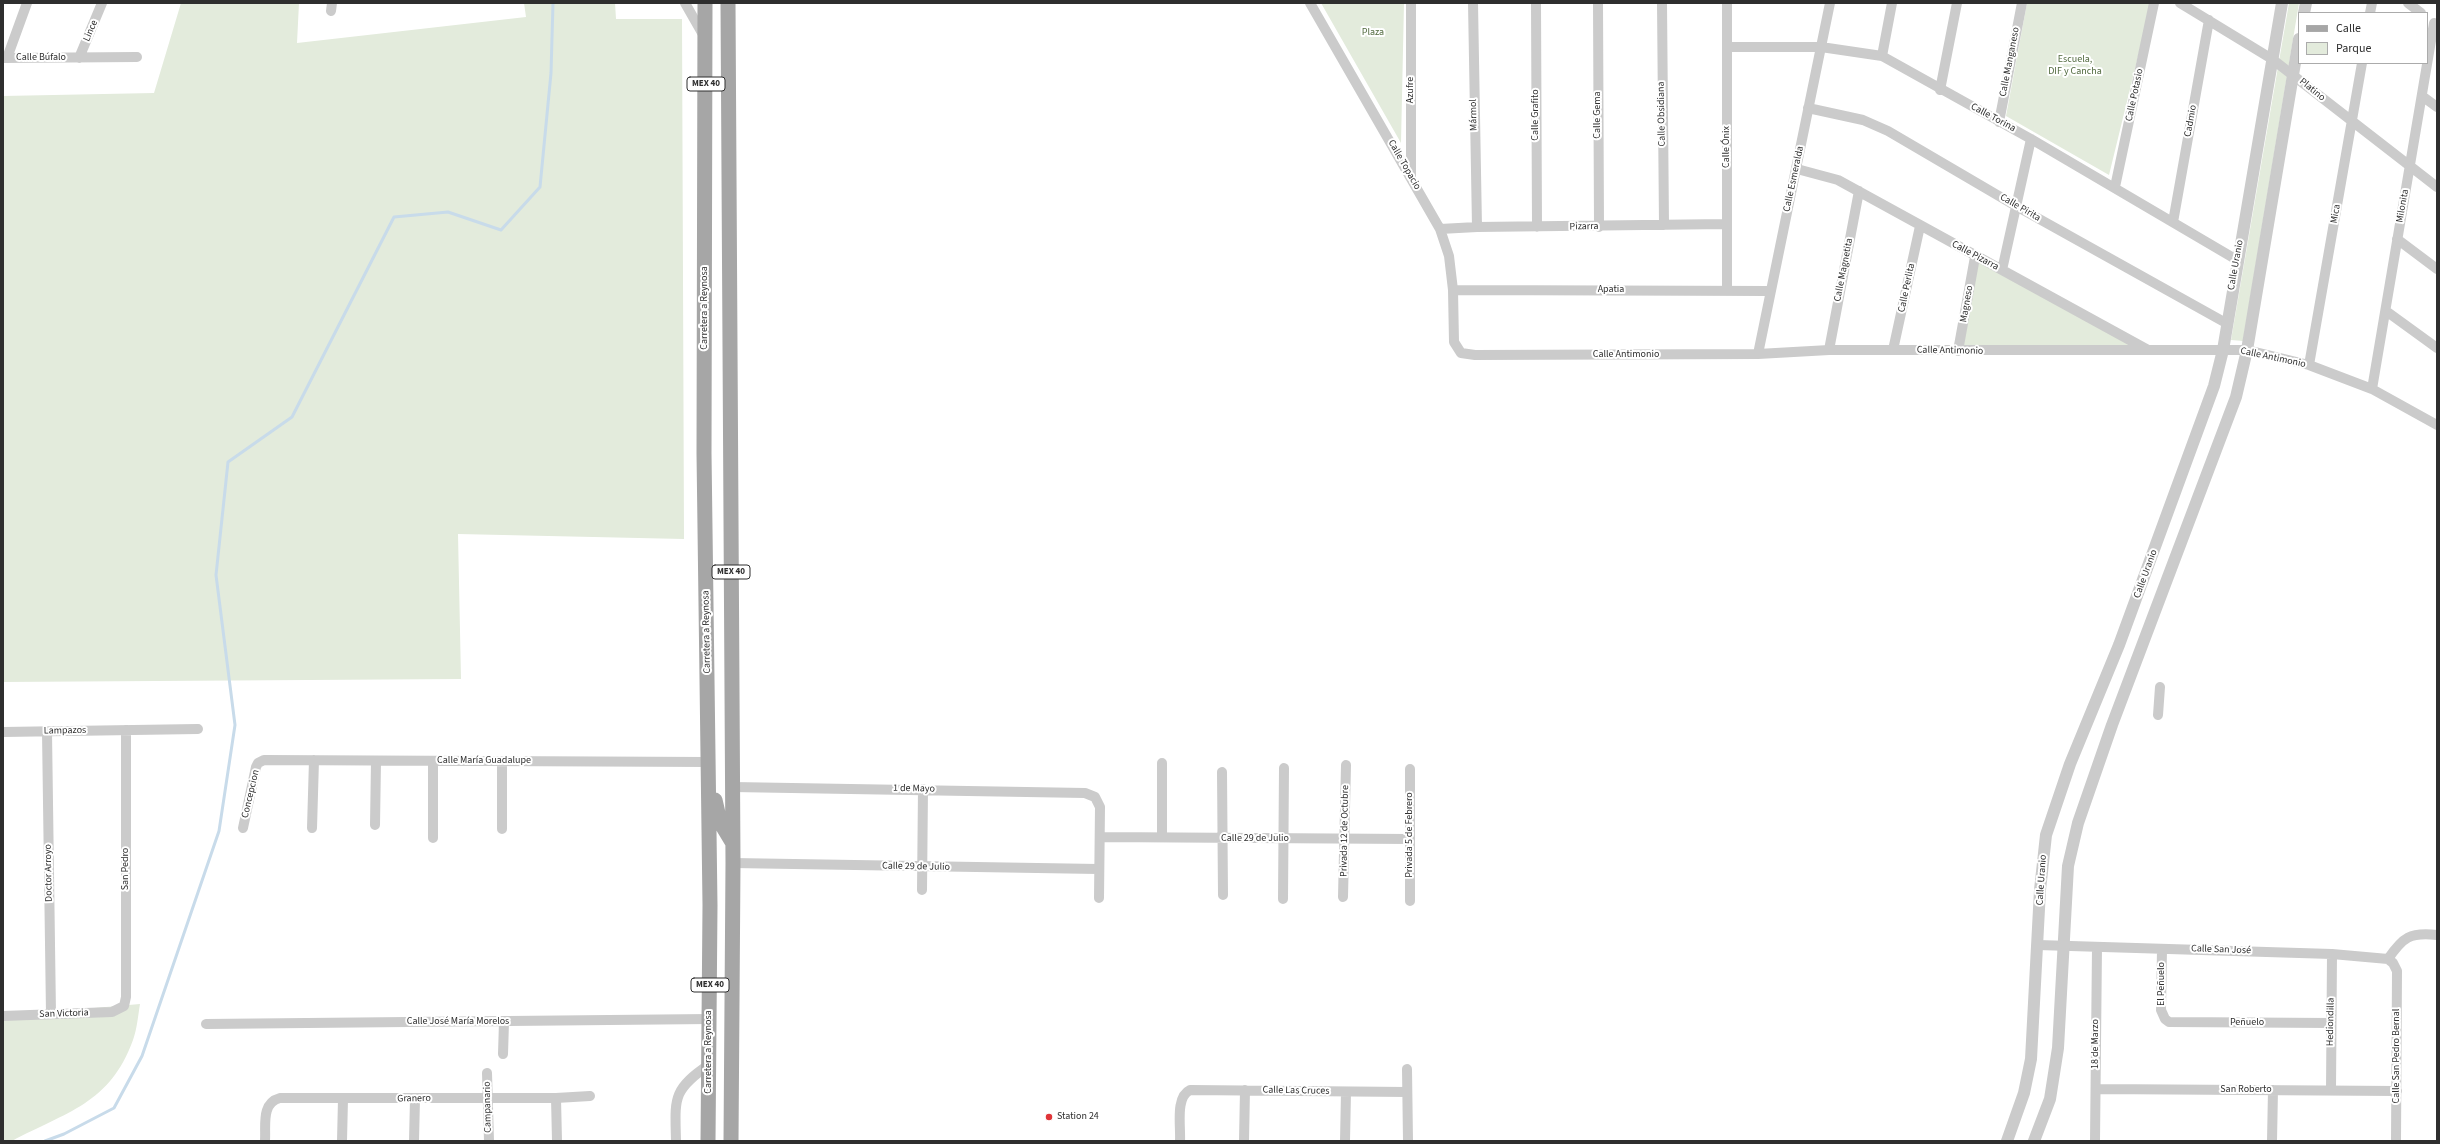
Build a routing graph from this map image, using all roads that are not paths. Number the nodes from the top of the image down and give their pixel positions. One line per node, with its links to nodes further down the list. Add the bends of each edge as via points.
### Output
1 (28, 3): 31 (street)
2 (102, 3): 32 (street, Lince)
3 (685, 3): 24 (street)
4 (705, 3): 24 (main road, Carretera a Reynosa / MEX 40)
5 (728, 3): 52 (main road, MEX 40)
6 (1310, 3): 46 (street, Calle Topacio)
7 (1412, 3): 46 (street, Azufre)
8 (1473, 3): 56 (street, Mármol)
9 (1536, 3): 58 (street, Calle Grafito)
10 (1598, 3): 59 (street, Calle Gema)
11 (1662, 3): 55 (street, Calle Obsidiana)
12 (1727, 3): 26 (street, Calle Ónix)
13 (1830, 3): 27 (street, Calle Esmeralda)
14 (1892, 3): 28 (street)
15 (1957, 3): 37 (street)
16 (2022, 3): 41 (street, Calle Manganeso)
17 (2154, 3): 48 (street, Calle Potasio)
18 (2180, 3): 22 (street, Platino)
19 (2282, 3): 33 (street, Calle Uranio)
20 (2408, 3): 21 (street)
21 (2420, 12)
22 (2209, 20): 33 (street, Platino); 53 (street, Cadmio)
23 (2433, 22): 29 (street, Milonita)
24 (706, 38): 51 (main road, Carretera a Reynosa / MEX 40)
25 (2298, 44): 36 (street)
26 (1727, 47): 27 (street, Calle Torina); 54 (street, Calle Ónix)
27 (1821, 47): 28 (street, Calle Torina); 39 (street, Calle Esmeralda)
28 (1882, 56): 37 (street, Calle Torina)
29 (2428, 56)
30 (137, 57): 32 (street, Calle Búfalo)
31 (5, 58): 32 (street, Calle Búfalo)
32 (79, 58)
33 (2272, 59): 36 (street, Platino); 63 (street, Calle Uranio)
34 (2362, 64): 42 (street, Mica)
35 (2427, 64): 38 (street, Milonita)
36 (2292, 74): 42 (street, Platino); 76 (street)
37 (1940, 90): 41 (street, Calle Torina)
38 (2422, 96): 40 (street); 44 (street, Milonita)
39 (1808, 108): 45 (street, Calle Esmeralda); 50 (street, Calle Pirita, via 1863,120 1888,131)
40 (2437, 108)
41 (1999, 122): 43 (street, Calle Torina)
42 (2353, 123): 44 (street, Platino); 80 (street, Mica)
43 (2030, 139): 48 (street, Calle Torina); 50 (street)
44 (2410, 166): 47 (street, Platino); 61 (street, Milonita)
45 (1797, 169): 49 (street, Calle Pizarra, via 1838,180); 68 (street, Calle Esmeralda)
46 (1411, 176): 60 (street, Calle Topacio)
47 (2437, 187)
48 (2115, 188): 53 (street, Calle Torina)
49 (1859, 191): 57 (street, Calle Pizarra); 73 (street, Calle Magnetita)
50 (2016, 206): 65 (street); 70 (street, Calle Pirita)
51 (705, 220): 52 (main road); 84 (main road, Carretera a Reynosa / MEX 40, via 704,453)
52 (728, 220): 102 (main road, MEX 40)
53 (2173, 222): 63 (street, Calle Torina)
54 (1727, 224): 55 (street, Pizarra); 67 (street, Calle Ónix)
55 (1664, 225): 59 (street, Pizarra)
56 (1477, 226): 58 (street, Pizarra); 60 (street, Pizarra)
57 (1920, 226): 62 (street, Calle Pizarra); 74 (street, Calle Perlita)
58 (1537, 227): 59 (street, Pizarra)
59 (1599, 227)
60 (1440, 229): 66 (street, Calle Topacio, via 1449,256)
61 (2397, 239): 64 (street); 69 (street, Milonita)
62 (1975, 257): 65 (street, Calle Pizarra); 77 (street, Magneso)
63 (2237, 260): 70 (street, Calle Uranio)
64 (2437, 269)
65 (2002, 270): 78 (street, Calle Pizarra)
66 (1453, 290): 67 (street, Apatia); 71 (street, Calle Topacio)
67 (1727, 291): 68 (street, Apatia)
68 (1769, 291): 79 (street, Calle Esmeralda)
69 (2386, 311): 72 (street); 81 (street, Milonita)
70 (2226, 323): 75 (street, Calle Uranio)
71 (1454, 342): 79 (street, Calle Antimonio, via 1461,353 1475,355)
72 (2437, 348)
73 (1829, 350): 74 (street, Calle Antimonio); 79 (street, Calle Antimonio)
74 (1893, 350): 77 (street, Calle Antimonio)
75 (2223, 350): 76 (street, Calle Antimonio); 78 (street, Calle Antimonio); 128 (street, Calle Uranio, via 2203,421 2119,645 2086,720 2053,812 2042,860)
76 (2247, 350): 80 (street, Calle Antimonio); 129 (street, via 2236,397 2078,822 2068,866)
77 (1958, 351): 78 (street, Calle Antimonio)
78 (2150, 351)
79 (1758, 354)
80 (2309, 365): 81 (street, Calle Antimonio)
81 (2372, 389): 82 (street, Calle Antimonio)
82 (2437, 426)
83 (2160, 687): 85 (street)
84 (708, 711): 95 (main road, Carretera a Reynosa / MEX 40); 102 (main road, via 716,772 723,782)
85 (2158, 715)
86 (126, 730): 87 (street, Lampazos); 89 (street, Lampazos); 134 (street, San Pedro)
87 (198, 730)
88 (3, 732): 89 (street, Lampazos)
89 (47, 732): 135 (street, Doctor Arroyo)
90 (314, 760): 91 (street, Calle María Guadalupe); 92 (street, Calle María Guadalupe); 106 (street)
91 (261, 761): 105 (street, Concepcion, via 256,767)
92 (376, 761): 93 (street, Calle María Guadalupe); 104 (street)
93 (433, 761): 94 (street, Calle María Guadalupe); 110 (street)
94 (502, 761): 95 (street, Calle María Guadalupe); 107 (street)
95 (708, 762): 101 (main road, Carretera a Reynosa / MEX 40)
96 (1162, 763): 109 (street)
97 (1346, 765): 114 (street, Privada 12 de Octubre)
98 (1284, 768): 112 (street)
99 (1410, 769): 113 (street, Privada 5 de Febrero)
100 (1222, 772): 111 (street)
101 (709, 781): 115 (main road, via 720,822); 126 (main road, Carretera a Reynosa / MEX 40)
102 (733, 787): 103 (street, 1 de Mayo); 115 (main road, MEX 40)
103 (923, 789): 108 (street, 1 de Mayo, via 1085,793 1095,797 1100,807); 117 (street)
104 (375, 825)
105 (243, 828)
106 (312, 828)
107 (502, 829)
108 (1100, 837): 109 (street, Calle 29 de Julio); 118 (street)
109 (1162, 837): 111 (street, Calle 29 de Julio)
110 (434, 838)
111 (1222, 839): 112 (street, Calle 29 de Julio); 121 (street)
112 (1284, 839): 114 (street, Calle 29 de Julio); 124 (street)
113 (1410, 839): 114 (street, Calle 29 de Julio); 125 (street, Privada 5 de Febrero)
114 (1345, 840): 122 (street, Privada 12 de Octubre)
115 (732, 843): 116 (main road, MEX 40)
116 (733, 863): 117 (street, Calle 29 de Julio); 119 (main road, MEX 40)
117 (922, 867): 118 (street, Calle 29 de Julio); 120 (street)
118 (1098, 869): 123 (street)
119 (733, 889): 126 (main road, via 723,881 716,882); 165 (main road, MEX 40)
120 (922, 890)
121 (1223, 895)
122 (1343, 897)
123 (1099, 898)
124 (1283, 899)
125 (1410, 901)
126 (710, 905): 137 (main road, Carretera a Reynosa / MEX 40)
127 (2437, 935): 133 (street, via 2414,934 2406,938)
128 (2038, 945): 129 (street, Calle San José); 170 (street, Calle Uranio, via 2031,1059 2024,1093)
129 (2062, 946): 130 (street, Calle San José); 171 (street, via 2058,1048 2050,1099)
130 (2097, 947): 131 (street, Calle San José); 146 (street, 18 de Marzo)
131 (2162, 949): 132 (street, Calle San José); 138 (street, El Peñuelo, via 2161,1010)
132 (2332, 954): 133 (street, Calle San José); 140 (street, Hediondilla)
133 (2388, 959): 150 (street, Calle San Pedro Bernal, via 2397,971)
134 (124, 1006): 135 (street, San Victoria, via 112,1012)
135 (51, 1014): 136 (street, San Victoria)
136 (3, 1016)
137 (710, 1019): 139 (street, Calle José María Morelos); 143 (main road, Carretera a Reynosa / MEX 40)
138 (2164, 1019): 140 (street, Peñuelo, via 2173,1023)
139 (504, 1022): 141 (street, Calle José María Morelos); 142 (street)
140 (2331, 1023): 149 (street, Hediondilla)
141 (206, 1024)
142 (503, 1054)
143 (710, 1064): 163 (street, via 688,1079 680,1089 677,1098); 164 (main road, Carretera a Reynosa / MEX 40)
144 (1407, 1070): 152 (street)
145 (487, 1072): 154 (street, Campanario)
146 (2096, 1089): 148 (street, San Roberto); 172 (street, 18 de Marzo)
147 (1245, 1090): 151 (street, Calle Las Cruces); 166 (street, Calle Las Cruces, via 1195,1089 1185,1092 1181,1100); 167 (street)
148 (2273, 1090): 149 (street, San Roberto); 173 (street)
149 (2330, 1090): 150 (street, San Roberto)
150 (2397, 1091): 174 (street, Calle San Pedro Bernal)
151 (1346, 1092): 152 (street, Calle Las Cruces); 168 (street)
152 (1407, 1092): 169 (street)
153 (590, 1096): 155 (street, Granero)
154 (488, 1097): 155 (street, Granero); 157 (street, Granero); 161 (street, Campanario)
155 (556, 1098): 162 (street)
156 (342, 1099): 157 (street, Granero); 158 (street, Granero, via 272,1100 266,1112); 159 (street)
157 (415, 1099): 160 (street)
158 (266, 1141)
159 (342, 1141)
160 (414, 1141)
161 (489, 1141)
162 (557, 1141)
163 (676, 1141)
164 (708, 1141)
165 (731, 1141)
166 (1180, 1141)
167 (1244, 1141)
168 (1345, 1141)
169 (1408, 1141)
170 (2007, 1141)
171 (2034, 1141)
172 (2095, 1141)
173 (2272, 1141)
174 (2396, 1141)

